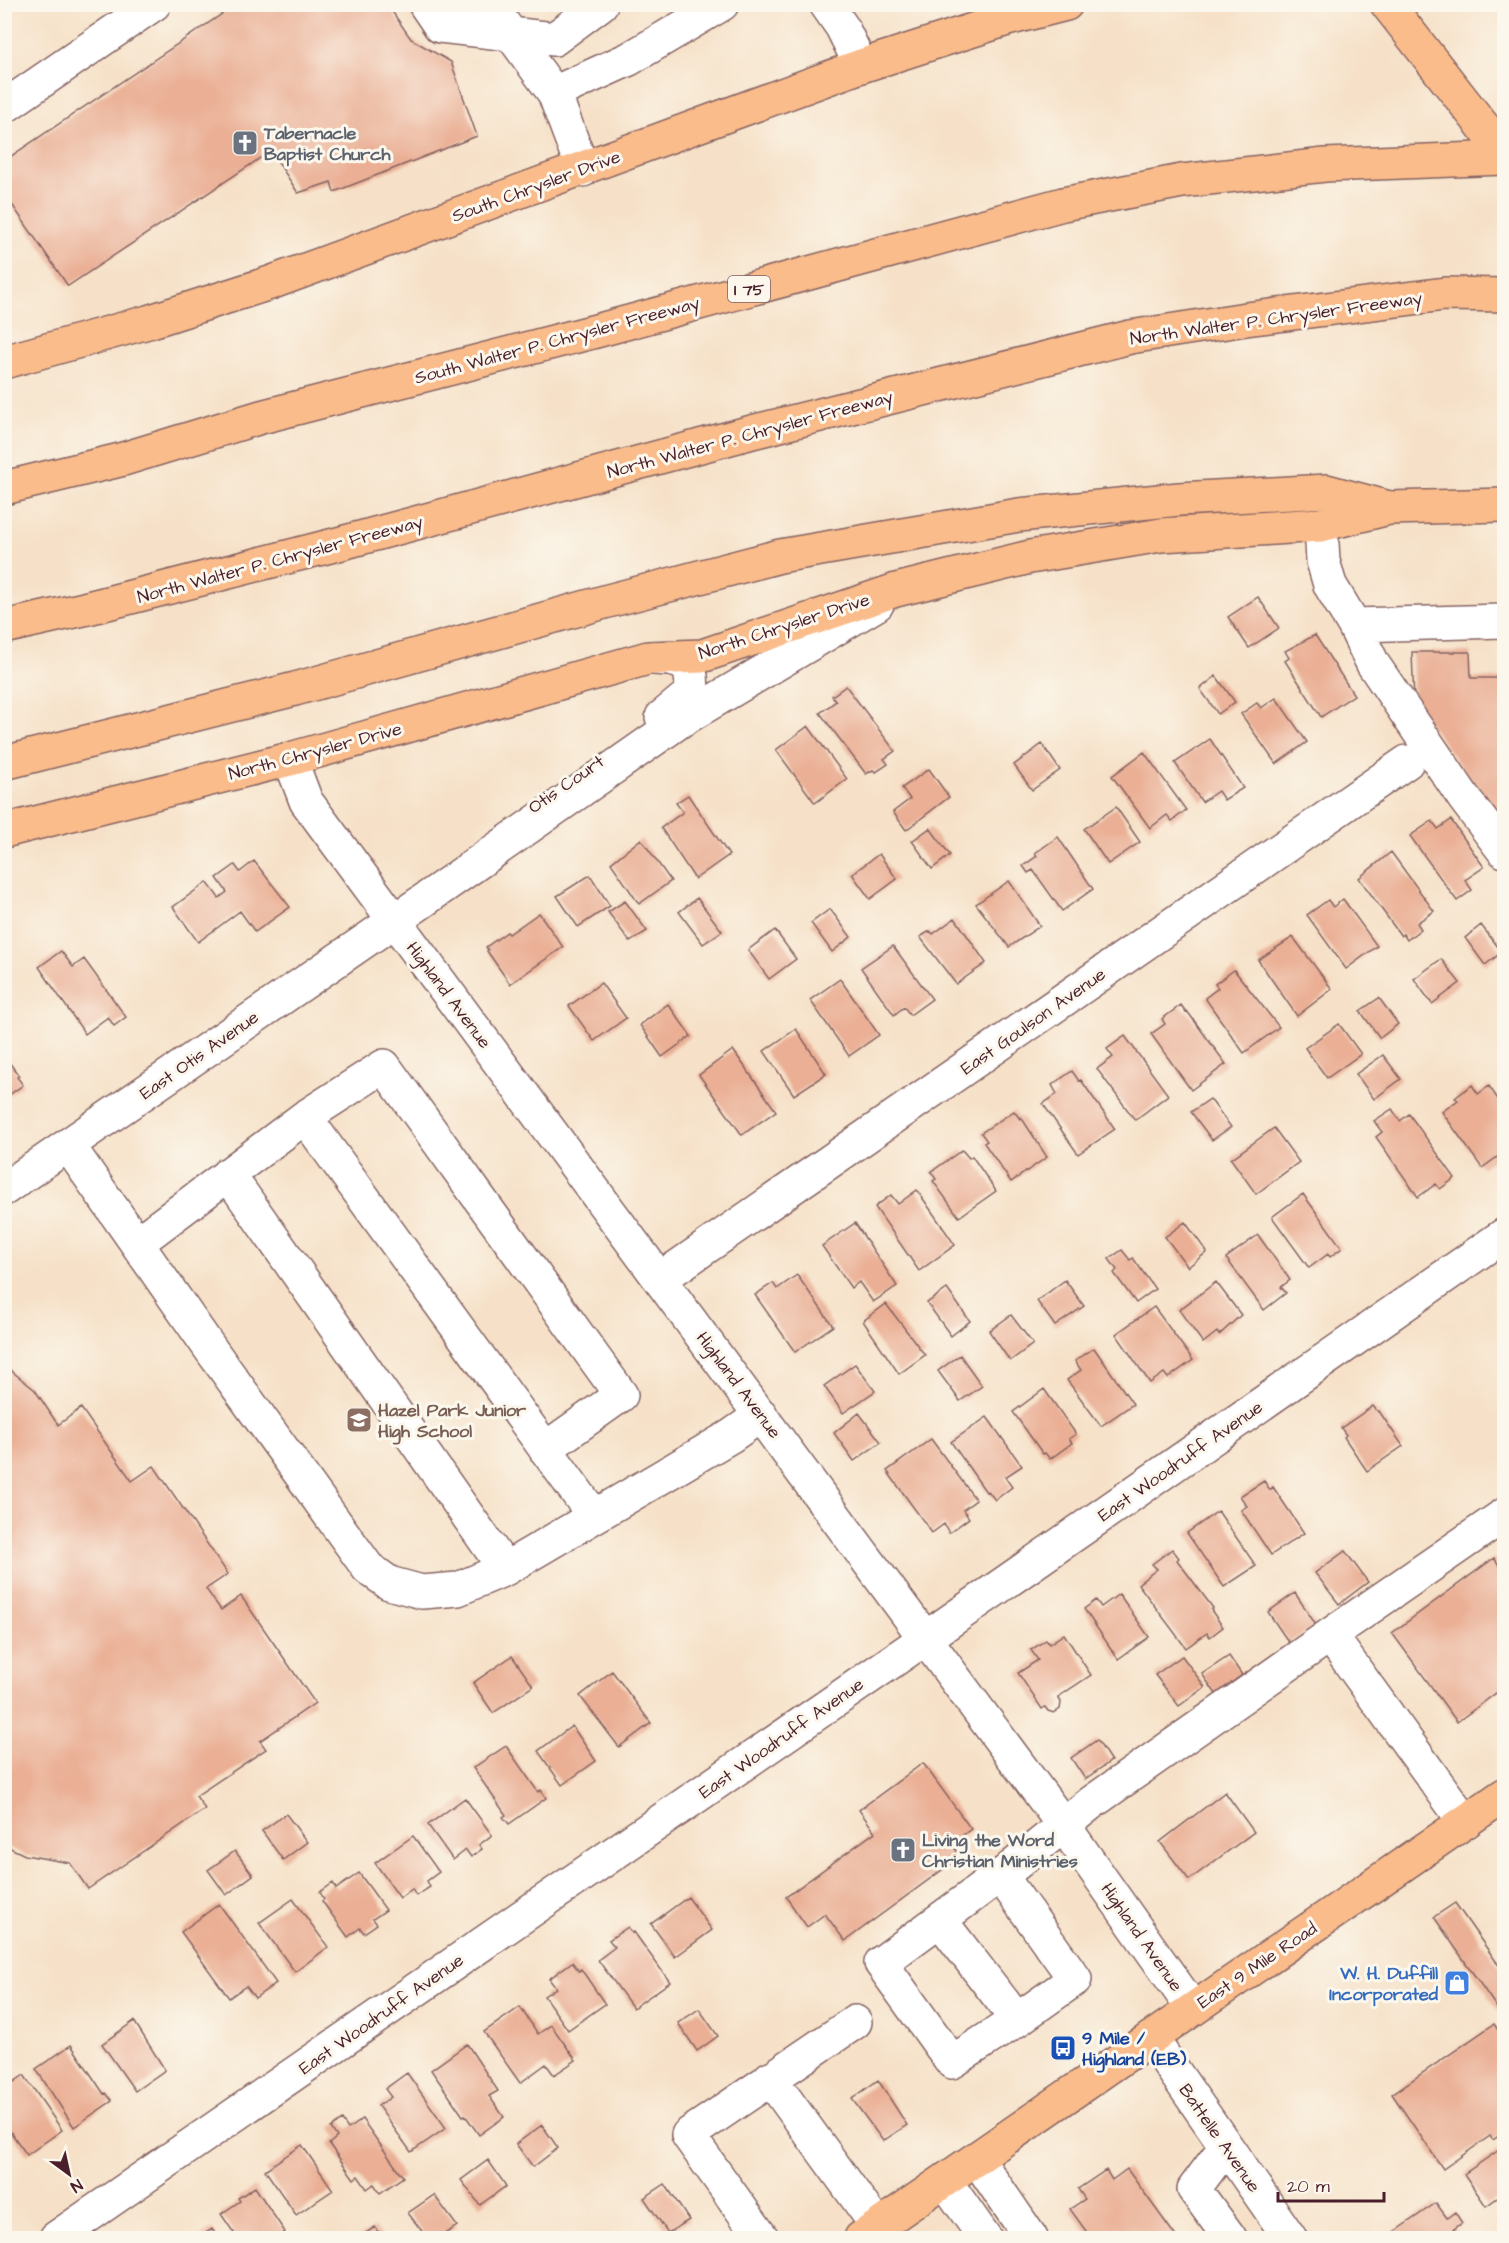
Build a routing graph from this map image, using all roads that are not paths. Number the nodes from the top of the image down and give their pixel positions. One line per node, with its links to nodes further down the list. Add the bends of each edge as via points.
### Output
1 (154, 4): 12 (street)
2 (425, 4): 9 (street, via 440,26)
3 (489, 4): 9 (street)
4 (601, 4): 9 (street, via 554,39)
5 (722, 4): 11 (street, via 629,59)
6 (826, 4): 10 (street)
7 (1066, 4): 10 (main road, South Chrysler Drive)
8 (1387, 4): 13 (main road)
9 (509, 34): 11 (street)
10 (861, 66): 15 (main road, South Chrysler Drive)
11 (554, 93): 15 (street)
12 (4, 107)
13 (1504, 153)
14 (1504, 159): 18 (main road, South Walter P. Chrysler Freeway / I 75, via 1325,165 1182,181 1063,204 261,417 120,460)
15 (583, 170): 17 (main road, South Chrysler Drive, via 270,283)
16 (1504, 295): 25 (main road, North Walter P. Chrysler Freeway, via 1445,294 1130,338)
17 (4, 362)
18 (4, 488)
19 (1504, 506): 20 (main road, North Chrysler Drive)
20 (1389, 508): 21 (main road, North Chrysler Drive); 31 (main road, via 1326,491 1179,499 1019,515 780,556 295,689)
21 (1321, 525): 24 (street, via 1323,561 1330,585); 26 (main road, North Chrysler Drive, via 1161,535 1030,556 896,590)
22 (923, 583): 28 (street, East Otis Avenue, via 892,596)
23 (1504, 621): 24 (street)
24 (1354, 625): 33 (street, via 1373,664)
25 (4, 627)
26 (702, 656): 27 (main road, North Chrysler Drive); 28 (street, via 743,666)
27 (648, 658): 29 (main road, North Chrysler Drive); 34 (street, Otis Court, via 675,659 686,665 692,679 691,693 415,888)
28 (779, 662): 34 (street, East Otis Avenue, via 680,721)
29 (290, 759): 32 (main road, North Chrysler Drive); 34 (street, Highland Avenue, via 306,801)
30 (1407, 762): 41 (street, East Goulson Avenue)
31 (4, 763)
32 (4, 831)
33 (1504, 851)
34 (394, 920): 36 (street, East Otis Avenue); 41 (street, Highland Avenue)
35 (305, 1117): 37 (street); 43 (street); 43 (street, via 384,1066 621,1395)
36 (68, 1145): 38 (street, East Otis Avenue); 40 (street)
37 (228, 1174): 40 (street); 46 (street)
38 (4, 1189)
39 (1504, 1235): 48 (street, East Woodruff Avenue)
40 (137, 1243): 46 (street, via 368,1568 389,1583 422,1592 458,1589)
41 (660, 1279): 42 (street, Highland Avenue)
42 (761, 1415): 45 (street); 48 (street, Highland Avenue)
43 (545, 1449): 45 (street)
44 (1504, 1515): 47 (street)
45 (594, 1516): 46 (street)
46 (505, 1569)
47 (1330, 1635): 50 (street); 51 (street)
48 (926, 1638): 51 (street, Highland Avenue); 63 (street, East Woodruff Avenue)
49 (1504, 1795): 50 (main road, East 9 Mile Road)
50 (1466, 1822): 54 (main road, East 9 Mile Road)
51 (1064, 1826): 52 (street); 54 (street, Highland Avenue)
52 (1001, 1876): 53 (street); 55 (street, via 1075,1978)
53 (940, 1920): 55 (street); 55 (street, via 881,1963 952,2062)
54 (1193, 2009): 57 (main road, East 9 Mile Road)
55 (1017, 2020)
56 (855, 2022): 58 (street)
57 (1151, 2038): 59 (street, Battelle Avenue); 60 (main road, East 9 Mile Road)
58 (770, 2078): 62 (street); 64 (street, via 688,2135)
59 (1226, 2146): 67 (street, via 1194,2189); 68 (street, Battelle Avenue)
60 (977, 2159): 61 (main road, East 9 Mile Road); 66 (street)
61 (945, 2181): 62 (main road, East 9 Mile Road); 65 (street)
62 (870, 2233)
63 (56, 2238)
64 (762, 2238)
65 (985, 2238)
66 (1031, 2238)
67 (1230, 2238)
68 (1290, 2238)

